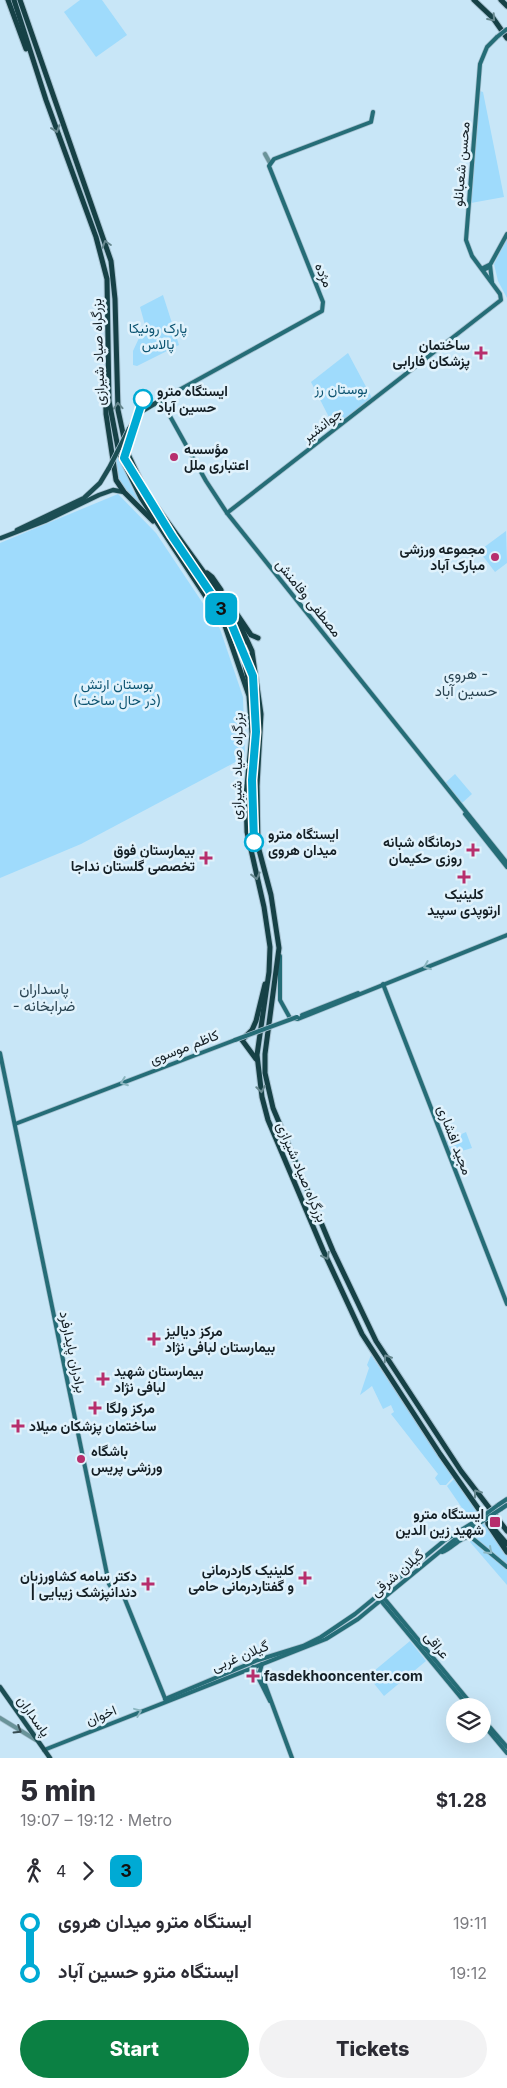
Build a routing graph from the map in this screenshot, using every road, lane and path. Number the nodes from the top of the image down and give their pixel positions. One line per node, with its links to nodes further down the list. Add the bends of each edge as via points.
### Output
1 (8, 0): 9 (highway)
2 (14, 0): 9 (highway, بزرگراه صیاد شیرازی)
3 (20, 0): 24 (highway, بزرگراه صیاد شیرازی, one-way to 3, via 146,492 124,442 118,410 111,260)
4 (474, 0): 8 (highway, one-way to 8)
5 (501, 0): 6 (highway)
6 (507, 6)
7 (507, 30): 15 (main road, محسن شعبانلو, bridge, via 487,47 480,64 466,240 469,252)
8 (507, 38)
9 (46, 100): 18 (highway, بزرگراه صیاد شیرازی, one-way to 18, via 103,260 108,300)
10 (373, 112): 12 (main road, via 371,122)
11 (265, 154): 12 (street)
12 (270, 163): 19 (main road, مژده, via 281,199 323,302 323,310)
13 (507, 234): 14 (main road)
14 (490, 265): 15 (main road); 16 (main road)
15 (483, 270): 16 (main road, محسن شعبانلو)
16 (492, 282): 17 (main road, محسن شعبانلو)
17 (501, 300): 21 (main road, جوانشیر)
18 (108, 354): 20 (highway, via 104,380 106,414 116,480); 22 (highway, بزرگراه صیاد شیرازی, via 109,401 118,453 134,487)
19 (161, 400): 21 (main road, مصطفی وفامنش); 23 (main road, مژده, bridge, via 139,413 100,483 84,498)
20 (124, 492): 22 (highway); 23 (main road, via 113,490)
21 (227, 513): 30 (main road, مصطفی وفامنش)
22 (161, 528): 26 (highway, بزرگراه صیاد شیرازی)
23 (1, 538)
24 (202, 570): 25 (highway, بزرگراه صیاد شیرازی); 27 (highway, via 212,577 251,635)
25 (232, 614): 26 (highway, via 243,648); 28 (highway, بزرگراه صیاد شیرازی, via 252,650)
26 (225, 626): 29 (highway, بزرگراه صیاد شیرازی)
27 (258, 638)
28 (257, 685): 29 (highway, via 249,657 245,654 242,659); 34 (highway, بزرگراه صیاد شیرازی, via 261,714 258,846 271,895)
29 (249, 696): 35 (highway, بزرگراه صیاد شیرازی, one-way to 35, via 252,734 246,796 247,832 268,926)
30 (485, 839): 31 (main road, مصطفی وفامنش); 32 (main road, مصطفی وفامنش)
31 (507, 863)
32 (507, 867)
33 (507, 935): 36 (main road, کاظم موسوی, one-way to 36)
34 (279, 948): 37 (main road, via 280,1000 290,1018); 46 (highway, بزرگراه صیاد شیرازی, one-way to 34, via 461,1471 376,1341 333,1251 276,1116 264,1059)
35 (269, 972): 39 (highway, بزرگراه صیاد شیرازی); 39 (highway, via 256,1021 242,1040)
36 (382, 984): 37 (main road, کاظم موسوی); 41 (main road, مجید افشاری)
37 (297, 1018): 40 (main road, کاظم موسوی, one-way to 40, bridge)
38 (0, 1053): 40 (main road, برادران پایدارفرد)
39 (257, 1062): 45 (highway, بزرگراه صیاد شیرازی, one-way to 45, via 268,1120 322,1250 362,1334)
40 (15, 1124): 63 (main road, برادران پایدارفرد, via 108,1584 124,1597)
41 (507, 1304)
42 (507, 1499): 44 (main road)
43 (507, 1505): 44 (main road)
44 (499, 1507): 45 (main road, bridge)
45 (482, 1521): 47 (highway, بزرگراه صیاد شیرازی); 48 (main road, گیلان شرقی); 49 (highway); 51 (main road, گیلان شرقی, via 459,1530)
46 (507, 1531)
47 (507, 1544)
48 (440, 1552): 50 (main road, one-way to 50, via 471,1537); 52 (main road, گیلان شرقی)
49 (507, 1552)
50 (507, 1566)
51 (412, 1568): 52 (main road); 53 (main road, گیلان شرقی)
52 (416, 1572): 54 (main road, گیلان شرقی)
53 (385, 1589): 54 (main road); 55 (main road, گیلان شرقی)
54 (389, 1594): 56 (main road, گیلان شرقی)
55 (378, 1595): 56 (main road); 57 (main road, گیلان شرقی)
56 (382, 1600): 57 (main road, گیلان شرقی); 61 (main road, عراقی); 62 (main road, عراقی)
57 (324, 1638): 58 (main road, گیلان غربی)
58 (260, 1663): 59 (main road, گیلان غربی); 64 (main road)
59 (252, 1665): 63 (main road, گیلان غربی); 64 (main road)
60 (0, 1687): 68 (main road, پاسداران)
61 (461, 1698)
62 (466, 1698)
63 (165, 1700): 70 (main road, اخوان, one-way to 63)
64 (273, 1707): 73 (main road)
65 (0, 1718): 68 (street, one-way to 68)
66 (491, 1728): 69 (main road)
67 (491, 1734): 71 (main road)
68 (38, 1741): 70 (main road, پاسداران)
69 (507, 1747)
70 (44, 1750): 72 (main road, پاسداران)
71 (507, 1753)
72 (50, 1758)
73 (292, 1758)

